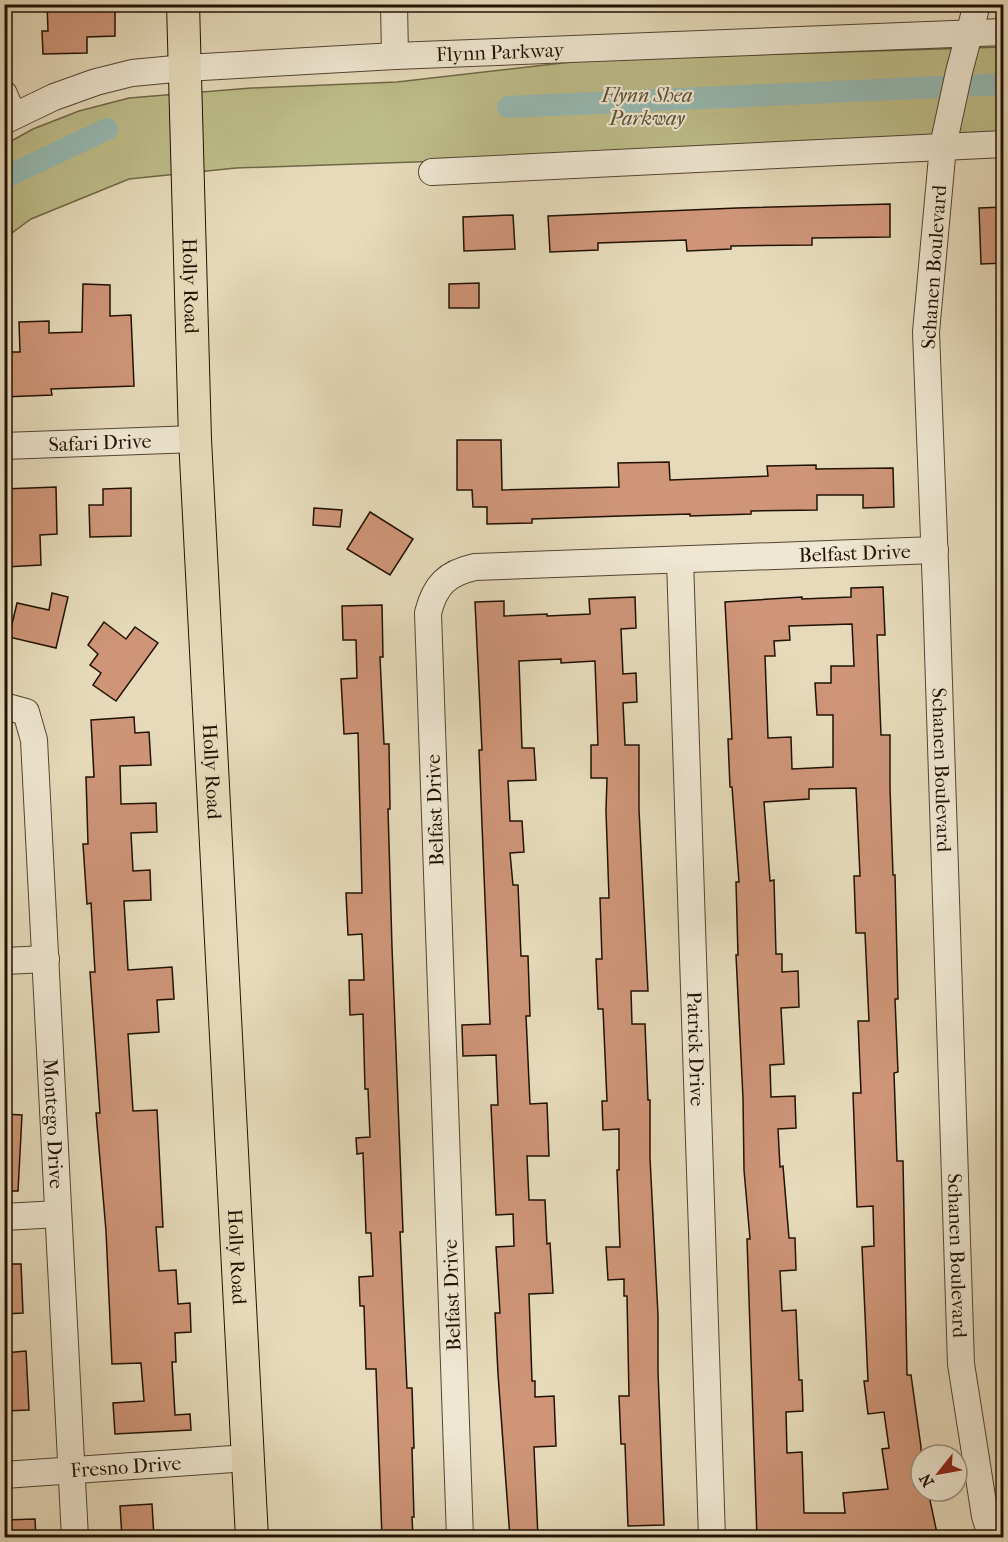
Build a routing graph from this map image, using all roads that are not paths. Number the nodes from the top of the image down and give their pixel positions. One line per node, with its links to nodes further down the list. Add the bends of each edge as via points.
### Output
1 (183, 4): 7 (main road, Holly Road)
2 (394, 4): 6 (street)
3 (977, 4): 5 (street, Schanen Boulevard)
4 (1004, 32): 5 (street, Flynn Parkway)
5 (970, 34): 6 (street, Flynn Parkway); 10 (street, Schanen Boulevard)
6 (395, 56): 7 (street, Flynn Parkway)
7 (185, 68): 8 (street, Flynn Parkway, via 96,82); 12 (main road, Holly Road)
8 (7, 110)
9 (1004, 144): 10 (street)
10 (944, 146): 11 (street); 14 (street, Schanen Boulevard, via 926,332)
11 (432, 172)
12 (195, 439): 13 (street, Safari Drive); 21 (main road, Holly Road)
13 (4, 446)
14 (935, 550): 15 (street, Belfast Drive); 28 (street, Schanen Boulevard, via 961,1364 985,1516)
15 (680, 560): 26 (street, Belfast Drive, via 459,570 444,580 428,613); 27 (street, Patrick Drive)
16 (15, 709): 17 (street, Montego Drive, via 34,740)
17 (45, 958): 18 (street); 19 (street, Montego Drive)
18 (4, 961)
19 (58, 1214): 20 (street); 22 (street, Montego Drive)
20 (4, 1217)
21 (247, 1458): 22 (street, Fresno Drive); 25 (main road, Holly Road)
22 (71, 1470): 23 (street, Fresno Drive); 24 (street, Montego Drive)
23 (4, 1475)
24 (75, 1538)
25 (252, 1538)
26 (460, 1538)
27 (712, 1538)
28 (992, 1538)

